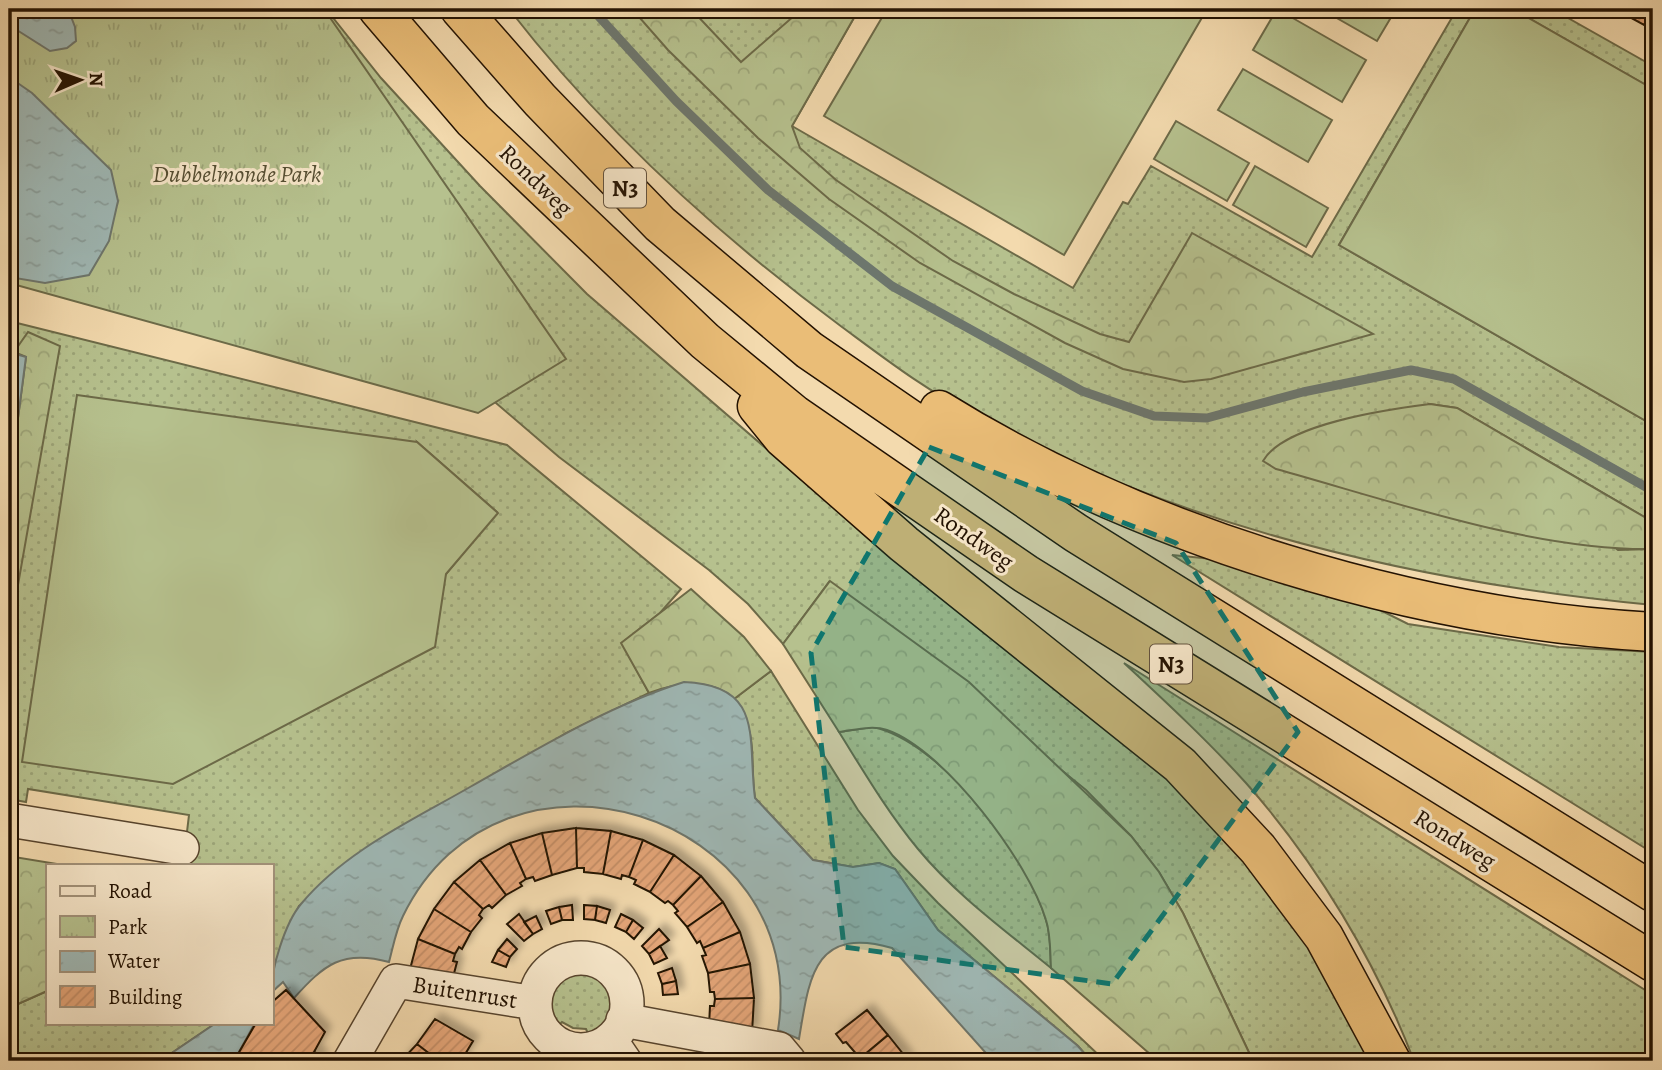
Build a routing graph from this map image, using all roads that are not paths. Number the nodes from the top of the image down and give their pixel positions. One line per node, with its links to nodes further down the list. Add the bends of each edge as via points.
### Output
1 (378, 9): 3 (highway, Rondweg / N3, via 473,120)
2 (460, 9): 4 (highway, N3, via 660,225)
3 (705, 341): 9 (highway, Rondweg / N3, via 795,415 1026,574); 14 (highway, N3, via 783,438 904,544 1181,765 1258,849 1324,937)
4 (809, 349): 5 (highway, N3, via 863,362 970,429 1068,481 1206,538 1390,594 1517,617); 8 (highway, N3, via 1076,533)
5 (1653, 632)
6 (9, 820): 7 (street)
7 (182, 848)
8 (1653, 892)
9 (1653, 962)
10 (535, 1003): 11 (street, via 543,1030 566,1047 594,1048); 11 (street, via 536,991 549,970 571,959 595,960 622,984 626,996); 13 (street, Buitenrust, via 396,981)
11 (622, 1039): 12 (street, via 717,1038)
12 (784, 1055)
13 (350, 1061)
14 (1391, 1061)

